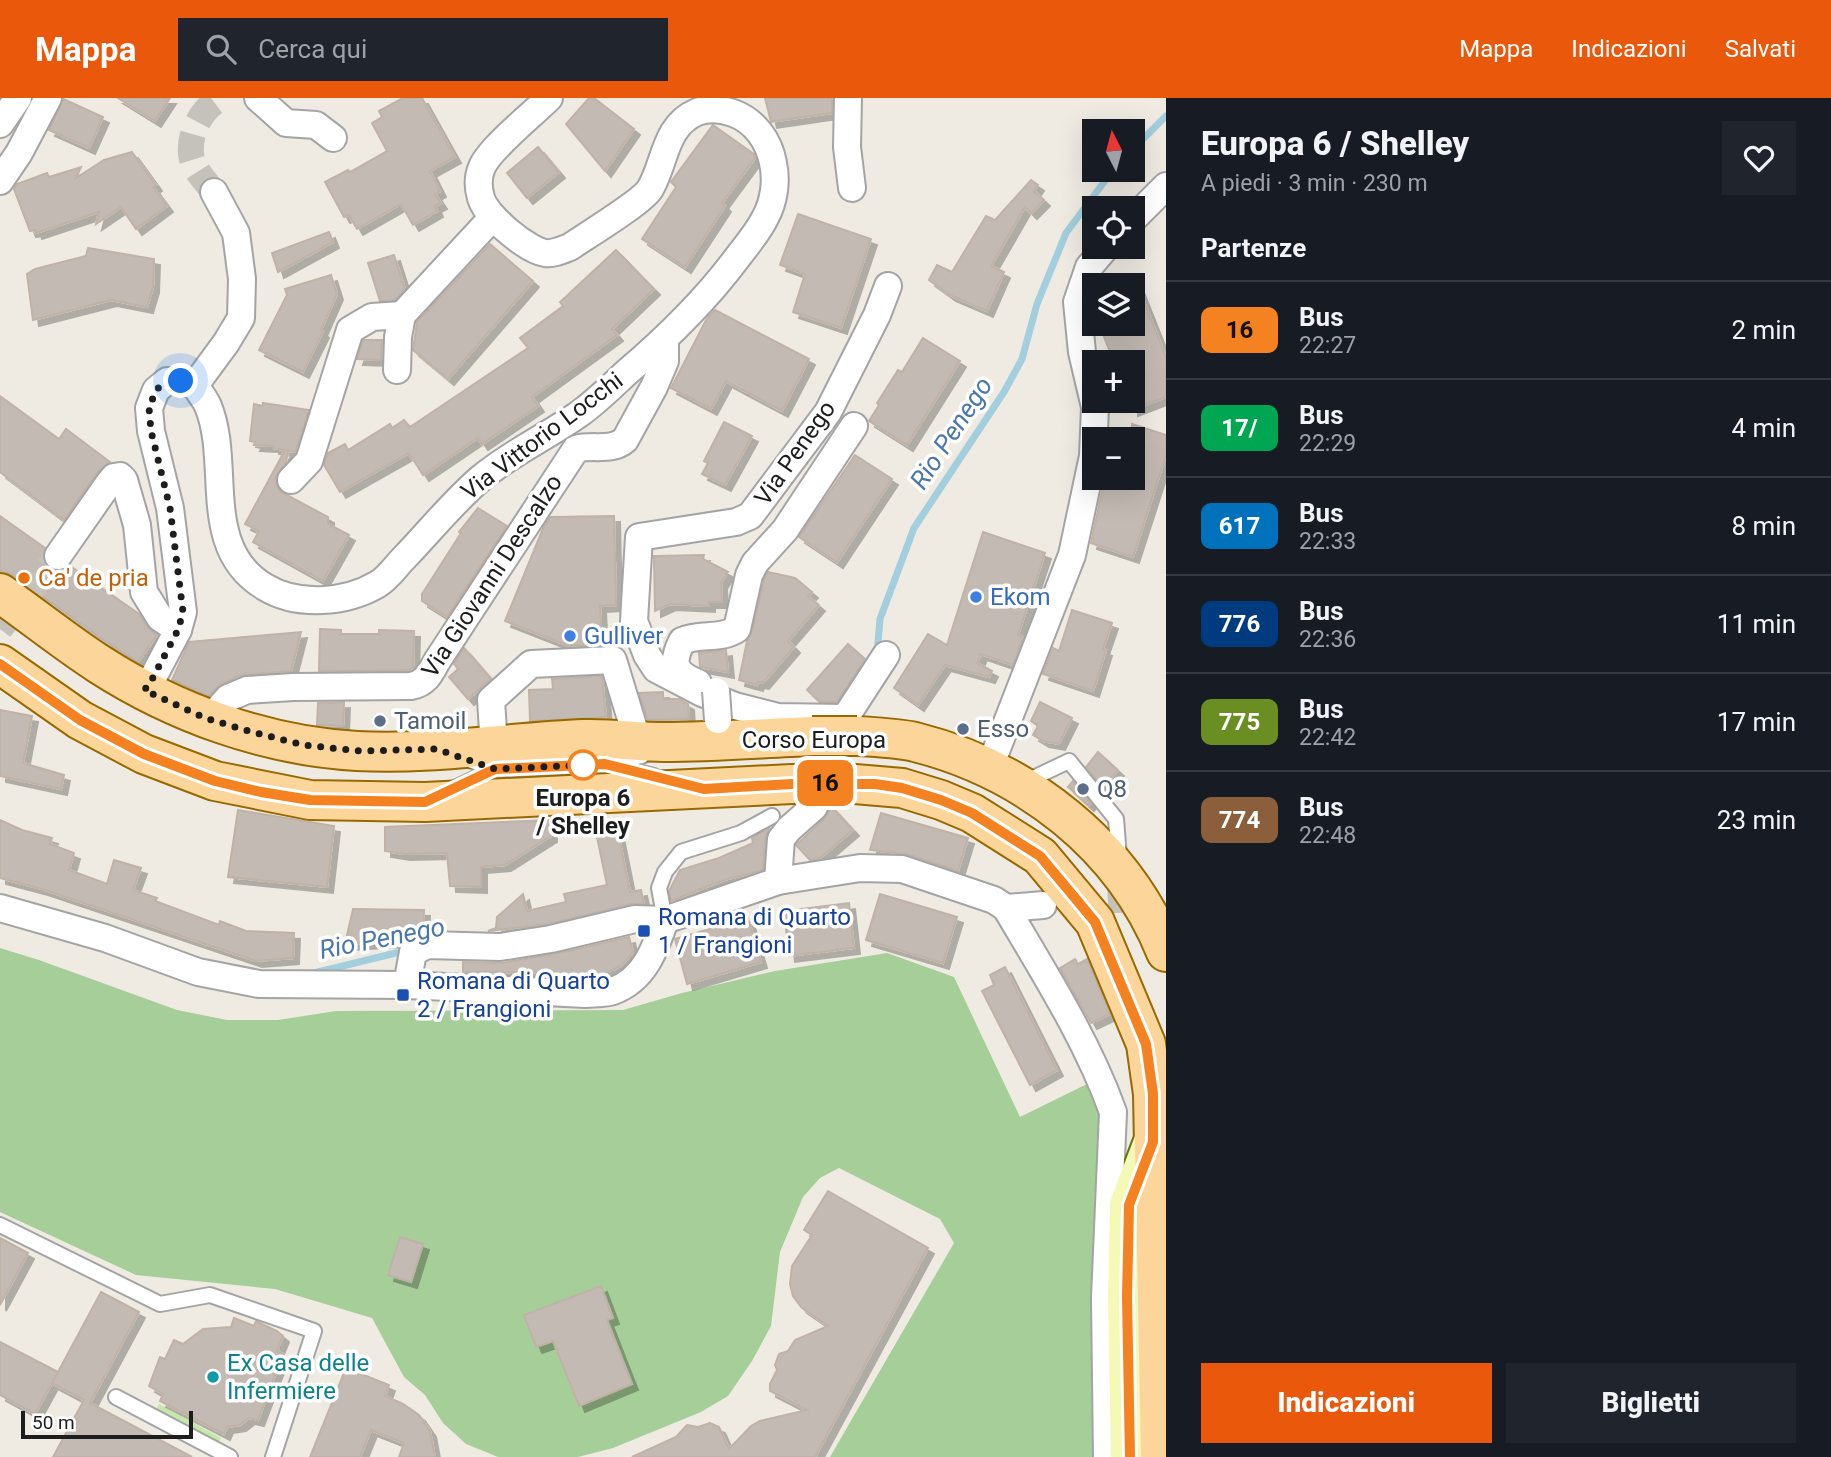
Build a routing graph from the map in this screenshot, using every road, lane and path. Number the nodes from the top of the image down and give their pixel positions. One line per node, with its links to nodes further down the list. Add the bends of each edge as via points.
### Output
1 (19, 98): 6 (street)
2 (48, 98): 8 (street)
3 (258, 98): 7 (street, via 286,122 316,125)
4 (549, 98): 13 (street, via 486,158 479,178 481,198)
5 (848, 98): 10 (street)
6 (0, 124)
7 (333, 138)
8 (0, 181)
9 (1166, 186): 12 (street)
10 (852, 188)
11 (214, 192): 19 (street, via 236,233 241,318)
12 (1145, 207)
13 (493, 217): 16 (street); 17 (street, Via Vittorio Locchi, via 532,247 556,253 649,191 670,136 682,122 702,111 719,109 751,124 771,148 775,169 767,215 714,289)
14 (1096, 259): 34 (street, via 1077,302 1082,352 1095,407 1093,456 1074,545)
15 (888, 286): 29 (street, Via Penego, via 828,412 750,516 736,523 639,537 634,621 647,655 656,669 702,693)
16 (402, 315): 18 (street); 21 (street, via 372,317 350,330 309,461)
17 (672, 333): 19 (street, Via Vittorio Locchi, via 580,413 485,475 380,583 335,599 311,600 276,592 237,559 221,512 214,427 208,404); 28 (street, Via Giovanni Descalzo, via 666,361 625,440 618,446 576,450 421,684 247,690 228,698)
18 (397, 370)
19 (195, 385): 24 (street, via 167,381 156,390 149,408 182,596)
20 (855, 426): 29 (street, Corso Europa, via 785,530 755,563 737,629 688,638 680,645 676,664 682,676)
21 (291, 480)
22 (58, 556): 24 (street, via 109,483 120,476 137,525 144,592 160,618)
23 (0, 593): 27 (main road, Corso Europa, via 98,664)
24 (178, 630): 27 (street)
25 (886, 655): 30 (street)
26 (0, 664): 36 (main road, Corso Europa, via 102,732 215,781 310,800)
27 (144, 690): 28 (main road, Corso Europa)
28 (205, 718): 32 (main road, Corso Europa, via 330,749 436,749)
29 (719, 720): 30 (street, Via Penego, via 778,717); 30 (main road, Corso Europa, bridge, via 812,736); 31 (main road, Corso Europa); 33 (lane)
30 (851, 727): 34 (main road, Corso Europa, via 951,753); 38 (street, via 814,807 781,839)
31 (638, 742): 32 (main road, Corso Europa, via 586,739); 32 (street, via 613,660 531,664 491,699)
32 (494, 758): 33 (lane, Corso Europa); 36 (lane)
33 (605, 764): 35 (lane)
34 (1004, 776): 43 (main road, Corso Europa, via 1039,796 1090,838 1136,894)
35 (704, 789): 36 (main road, Corso Europa); 45 (main road, Corso Europa, bridge, via 843,783 902,788 972,813 1040,856 1095,922 1146,1044)
36 (425, 802)
37 (772, 816): 42 (lane, via 741,833 681,852 659,888)
38 (778, 881): 41 (street, via 860,868 902,869); 42 (street)
39 (1043, 905): 41 (street)
40 (0, 908): 44 (street, via 225,979 259,984)
41 (1006, 908): 50 (street, via 1065,1007 1113,1112 1105,1298)
42 (665, 920): 44 (street, via 635,919 500,947 427,945 412,952); 44 (street, via 651,958 629,982 612,991 585,994)
43 (1165, 945)
44 (407, 985)
45 (1153, 1142): 51 (street, via 1129,1205); 52 (main road, Corso Europa)
46 (0, 1225): 49 (lane, via 160,1304 210,1295 314,1331)
47 (116, 1397): 48 (lane)
48 (230, 1457)
49 (272, 1457)
50 (1107, 1457)
51 (1130, 1457)
52 (1160, 1457)

